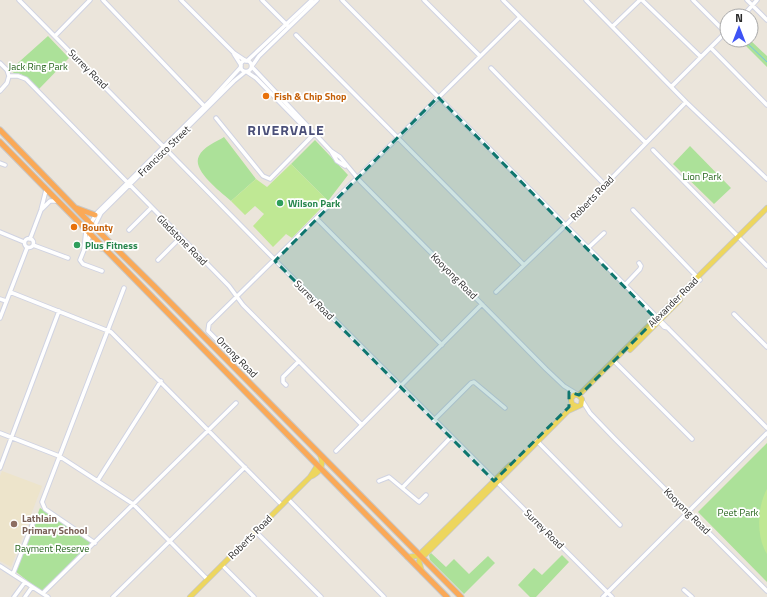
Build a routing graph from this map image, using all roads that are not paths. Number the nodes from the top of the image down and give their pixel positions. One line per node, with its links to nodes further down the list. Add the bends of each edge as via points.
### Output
1 (20, 0): 23 (street, Surrey Road)
2 (90, 0): 23 (street)
3 (103, 0): 41 (street)
4 (181, 0): 26 (street)
5 (262, 0): 20 (street)
6 (312, 0): 20 (street)
7 (317, 0): 20 (street)
8 (342, 0): 38 (street)
9 (424, 0): 27 (street)
10 (503, 0): 17 (street)
11 (586, 0): 21 (street)
12 (641, 0): 21 (street); 28 (street)
13 (692, 0): 19 (street)
14 (746, 0): 16 (street)
15 (757, 0): 16 (street)
16 (753, 6): 18 (street)
17 (520, 18): 27 (street); 47 (street)
18 (767, 20)
19 (719, 25)
20 (288, 26): 29 (street); 32 (street)
21 (613, 26): 36 (street)
22 (296, 35): 45 (street)
23 (55, 36): 48 (street, Surrey Road)
24 (719, 39): 25 (street)
25 (711, 48): 28 (street); 40 (street)
26 (234, 53): 29 (street); 31 (street)
27 (480, 56): 38 (street)
28 (701, 57): 36 (street)
29 (247, 61): 31 (street, Francisco Street); 32 (street, Kooyong Road)
30 (0, 64): 35 (street)
31 (241, 66): 34 (street, Kooyong Road); 41 (street, Francisco Street)
32 (252, 66): 34 (street, Francisco Street); 44 (street, Kooyong Road)
33 (491, 68): 55 (street)
34 (246, 72): 41 (street, Francisco Street); 44 (street, Kooyong Road, via 256,78 308,131)
35 (9, 76): 37 (street); 54 (street, Gladstone Road, via 26,79)
36 (672, 86): 39 (street)
37 (0, 91)
38 (438, 97): 45 (street); 67 (street)
39 (686, 102): 47 (street, Roberts Road); 53 (street)
40 (767, 105)
41 (206, 107): 48 (street, Francisco Street)
42 (216, 118): 44 (street, via 263,176 270,179)
43 (0, 130): 58 (highway, Orrong Road)
44 (314, 134): 52 (street, Kooyong Road, via 340,157)
45 (398, 138): 52 (street); 85 (street)
46 (0, 142): 56 (highway, Orrong Road)
47 (646, 143): 55 (street, Roberts Road)
48 (165, 147): 54 (street, Francisco Street); 83 (street, Surrey Road)
49 (654, 150): 74 (street)
50 (0, 163): 51 (street)
51 (5, 165)
52 (356, 178): 65 (street); 96 (street, Kooyong Road)
53 (767, 179)
54 (128, 184): 59 (street, Gladstone Road); 64 (street, Francisco Street); 66 (street, Francisco Street)
55 (605, 185): 67 (street, Roberts Road)
56 (46, 190): 57 (highway, Orrong Road); 61 (street)
57 (56, 201): 61 (street, via 50,201); 70 (highway, Orrong Road)
58 (73, 207): 64 (highway); 66 (highway, Orrong Road)
59 (151, 208): 68 (street); 73 (street, Gladstone Road)
60 (767, 208): 74 (main road, Alexander Road)
61 (41, 210): 72 (street)
62 (633, 210): 88 (street)
63 (767, 212): 74 (main road, Alexander Road)
64 (95, 215): 66 (street, Francisco Street)
65 (317, 219): 83 (street); 102 (street)
66 (92, 225): 70 (street, Francisco Street); 129 (highway, Orrong Road)
67 (566, 225): 80 (street); 85 (street, Roberts Road)
68 (129, 230)
69 (0, 232): 75 (street)
70 (88, 233): 77 (street); 79 (highway, Orrong Road)
71 (604, 233): 80 (street)
72 (30, 238): 75 (street); 76 (street)
73 (180, 238): 82 (street); 93 (street, Gladstone Road)
74 (739, 238): 86 (street); 88 (main road, Alexander Road)
75 (24, 242): 78 (street)
76 (33, 245): 78 (street); 81 (street)
77 (85, 247): 79 (highway); 87 (street, via 81,263)
78 (27, 248): 91 (street)
79 (103, 248): 133 (highway, Orrong Road)
80 (588, 248): 89 (street)
81 (68, 258)
82 (158, 260)
83 (275, 260): 93 (street); 109 (street, Surrey Road)
84 (639, 263): 89 (street, via 640,269)
85 (524, 265): 92 (street, Roberts Road)
86 (767, 266)
87 (102, 271)
88 (699, 278): 100 (main road, Alexander Road)
89 (625, 285): 100 (street)
90 (124, 288): 101 (street)
91 (10, 292): 95 (street); 97 (street)
92 (496, 292)
93 (237, 296): 104 (street, Gladstone Road); 106 (street, via 209,324 208,331)
94 (0, 299): 95 (street)
95 (6, 301): 99 (street)
96 (482, 304): 102 (street); 110 (street, Kooyong Road)
97 (59, 311): 101 (street); 125 (street)
98 (734, 314): 103 (street)
99 (0, 318)
100 (658, 319): 105 (main road, Alexander Road); 120 (street)
101 (108, 330): 107 (street); 130 (street)
102 (442, 345): 109 (street)
103 (767, 347)
104 (299, 361): 108 (street, via 283,377); 119 (street, Gladstone Road)
105 (616, 362): 111 (main road, Alexander Road); 113 (main road, Alexander Road, via 588,391); 126 (street)
106 (243, 366)
107 (161, 381): 121 (street); 134 (street)
108 (286, 385)
109 (400, 386): 118 (street, Surrey Road); 119 (street)
110 (564, 386): 111 (street, Kooyong Road); 112 (street, Kooyong Road)
111 (579, 395): 112 (main road, Alexander Road); 113 (main road)
112 (572, 400): 115 (main road); 127 (main road)
113 (583, 401): 115 (main road, Alexander Road); 117 (street, Kooyong Road)
114 (236, 403): 121 (street)
115 (577, 406): 117 (street, Kooyong Road); 127 (main road, via 568,411)
116 (505, 408): 118 (street, via 471,382)
117 (590, 413): 144 (street, Kooyong Road)
118 (434, 420): 124 (street, Surrey Road)
119 (362, 425): 128 (street)
120 (767, 428)
121 (209, 430): 131 (street); 141 (street)
122 (0, 433): 125 (street)
123 (767, 433): 144 (street)
124 (451, 437): 136 (street, Surrey Road); 137 (street)
125 (12, 438): 130 (street); 132 (street)
126 (692, 439)
127 (537, 441): 136 (main road); 146 (street)
128 (336, 451)
129 (319, 453): 133 (main road, via 322,461); 150 (highway, Orrong Road)
130 (59, 456): 134 (street); 149 (street, via 42,506)
131 (246, 467): 142 (street); 148 (street)
132 (0, 468)
133 (319, 468): 139 (main road, Roberts Road); 151 (highway, Orrong Road)
134 (98, 480): 141 (street)
135 (379, 481): 137 (street, via 389,477)
136 (496, 482): 150 (main road); 162 (street, Surrey Road)
137 (403, 487): 140 (street)
138 (426, 495): 140 (street)
139 (288, 499): 142 (main road, Roberts Road); 171 (street)
140 (419, 502): 143 (street)
141 (133, 504): 148 (street); 149 (street)
142 (282, 505): 147 (main road, Roberts Road)
143 (422, 505)
144 (688, 512): 161 (street, Kooyong Road); 162 (street)
145 (33, 524): 155 (street)
146 (620, 525)
147 (256, 531): 152 (main road, Roberts Road); 170 (street)
148 (169, 541): 156 (street); 167 (street)
149 (94, 544): 163 (street)
150 (421, 556): 151 (main road); 154 (main road); 173 (highway, Orrong Road)
151 (407, 557): 154 (highway, Orrong Road)
152 (222, 565): 156 (main road, Roberts Road); 169 (street)
153 (0, 566): 155 (street)
154 (422, 572): 172 (highway, Orrong Road)
155 (13, 574): 157 (street)
156 (208, 579): 168 (main road, Roberts Road)
157 (25, 582): 158 (street); 159 (street)
158 (32, 586): 163 (street); 164 (street)
159 (20, 590): 164 (street); 165 (street)
160 (684, 590): 176 (street)
161 (767, 591)
162 (608, 592): 174 (street); 175 (street, Surrey Road)
163 (43, 593): 166 (street)
164 (26, 596)
165 (14, 597)
166 (48, 597)
167 (113, 597)
168 (190, 597)
169 (254, 597)
170 (321, 597)
171 (384, 597)
172 (447, 597)
173 (461, 597)
174 (603, 597)
175 (612, 597)
176 (692, 597)

